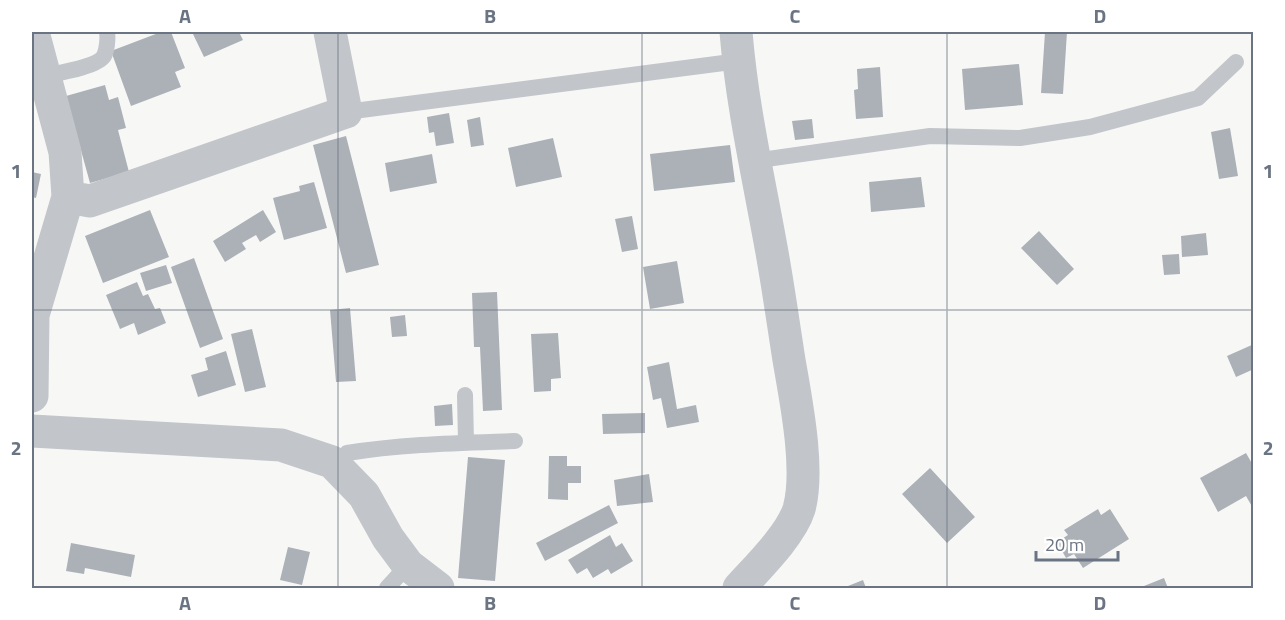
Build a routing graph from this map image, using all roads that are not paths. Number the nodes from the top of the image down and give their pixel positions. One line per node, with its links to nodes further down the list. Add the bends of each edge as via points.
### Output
1 (33, 32): 6 (street)
2 (107, 32): 6 (lane, via 104,56 95,64)
3 (330, 32): 7 (street)
4 (738, 46): 7 (lane); 8 (street)
5 (1236, 62): 8 (lane, via 1198,98 1090,127 1020,138 930,136)
6 (44, 76): 9 (street, via 65,152)
7 (346, 112): 9 (street, via 90,201)
8 (753, 161): 19 (street, via 775,270 804,477 799,511 779,544)
9 (68, 196): 10 (street)
10 (32, 315): 12 (street)
11 (465, 394): 15 (lane)
12 (32, 396)
13 (32, 431): 16 (street, via 281,445)
14 (515, 441): 15 (lane)
15 (466, 442): 16 (lane, via 347,453)
16 (337, 467): 17 (street, via 364,495 388,538)
17 (398, 577): 18 (street)
18 (438, 588)
19 (739, 588)

